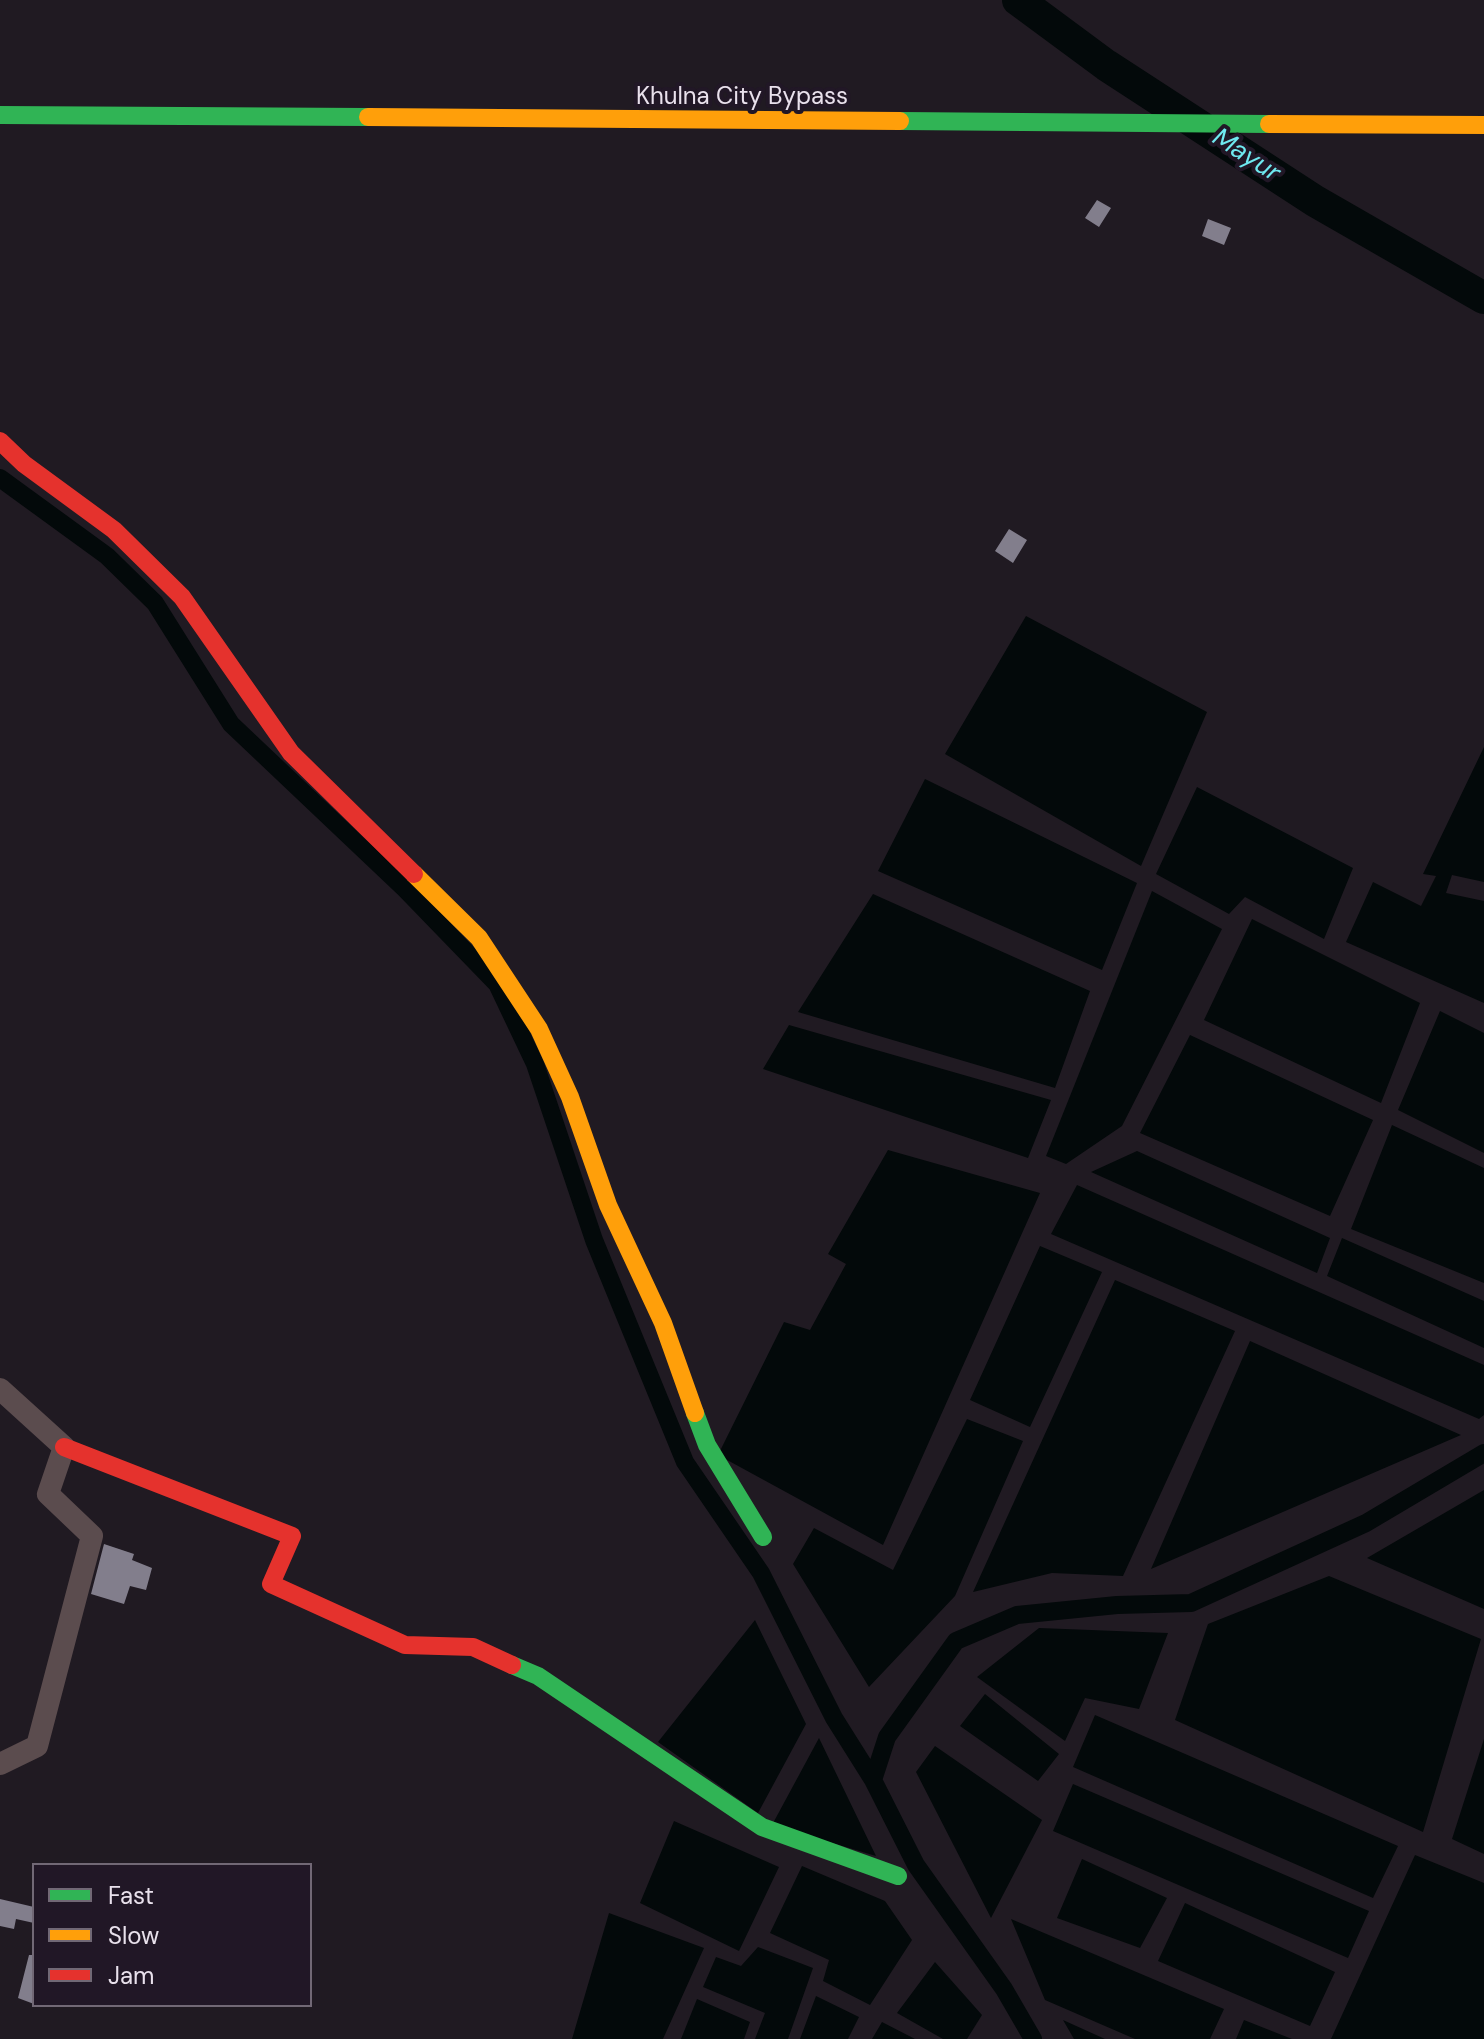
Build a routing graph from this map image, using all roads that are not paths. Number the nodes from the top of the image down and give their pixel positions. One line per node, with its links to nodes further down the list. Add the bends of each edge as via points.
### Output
1 (0, 115): 2 (main road, Khulna City Bypass)
2 (1484, 125)
3 (0, 441): 6 (main road, via 114,530 182,597 291,753 417,873 500,968 539,1029 570,1097 608,1205 663,1323 707,1445)
4 (0, 1389): 5 (street)
5 (64, 1447): 7 (street, via 48,1494 92,1536 37,1746); 8 (main road, via 292,1536 271,1584 405,1645 473,1647 538,1676 762,1827)
6 (763, 1537)
7 (0, 1764)
8 (898, 1876)

